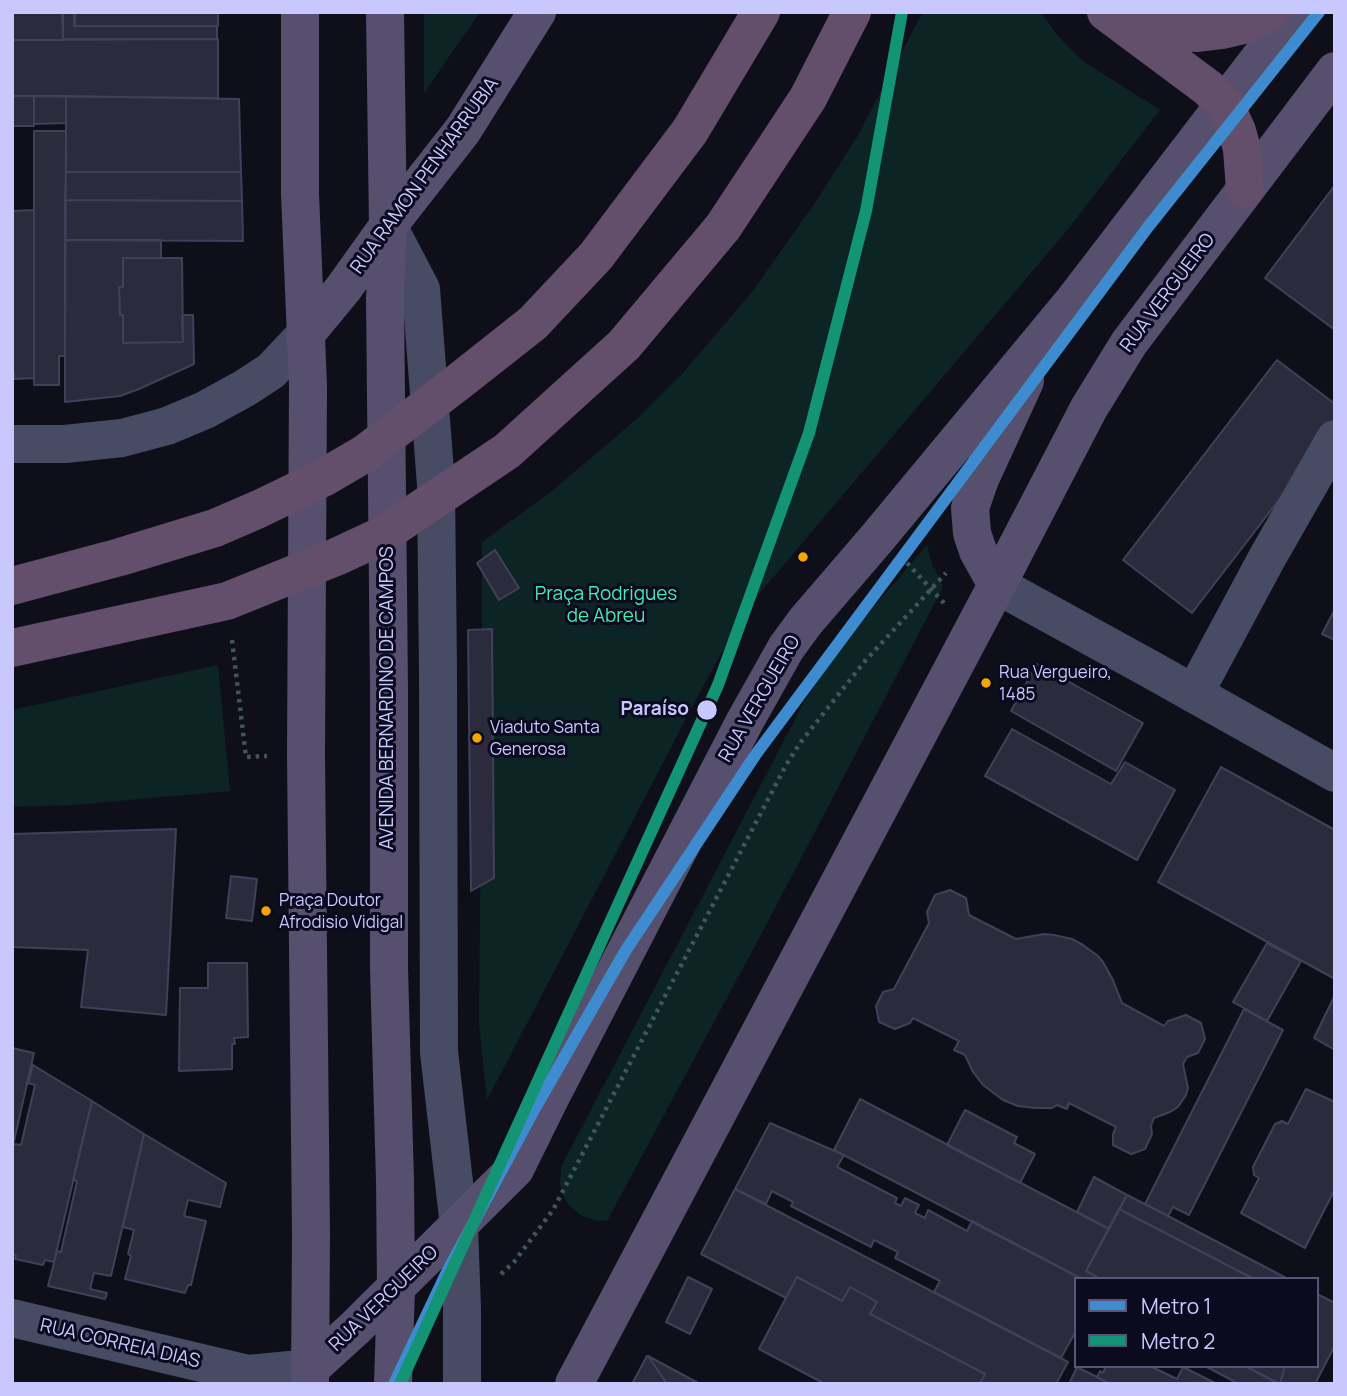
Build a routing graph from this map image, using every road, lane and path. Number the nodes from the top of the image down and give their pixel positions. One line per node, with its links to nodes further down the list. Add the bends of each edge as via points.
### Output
1 (300, 12): 14 (main road)
2 (385, 12): 12 (main road, AVENIDA BERNARDINO DE CAMPOS)
3 (537, 12): 12 (main road, RUA RAMON PENHARRUBIA, via 463,130)
4 (761, 12): 20 (highway, via 690,131 596,256 533,323 457,383 364,454 259,509 120,558)
5 (852, 12): 22 (highway, via 808,98 723,227 624,345 507,451 379,537)
6 (1270, 12): 8 (highway, via 1242,25 1198,33 1161,31)
7 (1295, 12): 10 (main road, RUA VERGUEIRO)
8 (1111, 16): 10 (highway)
9 (1335, 71): 11 (main road, RUA VERGUEIRO)
10 (1225, 105): 11 (highway, via 1242,149); 13 (main road, RUA VERGUEIRO)
11 (1245, 189): 19 (main road, RUA VERGUEIRO, via 1102,386)
12 (388, 226): 14 (main road, RUA RAMON PENHARRUBIA); 28 (street, via 421,289 436,485 439,1052); 30 (main road, AVENIDA BERNARDINO DE CAMPOS, via 389,969)
13 (1047, 334): 19 (main road, via 970,508 978,551); 28 (main road, RUA VERGUEIRO, via 786,648 514,1169)
14 (305, 335): 16 (street, via 271,371 205,410 167,426 122,438); 26 (main road)
15 (1335, 439): 25 (street)
16 (12, 444)
17 (899, 554): 21 (path)
18 (952, 567): 21 (path)
19 (997, 585): 25 (street); 35 (main road, RUA VERGUEIRO)
20 (12, 586)
21 (931, 589): 23 (path); 29 (path, via 865,661 786,765 553,1210)
22 (227, 601): 24 (highway); 26 (path, via 246,757)
23 (947, 606)
24 (12, 648)
25 (1194, 694): 27 (street)
26 (306, 755): 32 (main road)
27 (1335, 773)
28 (459, 1226): 30 (main road, RUA VERGUEIRO); 34 (street)
29 (498, 1276)
30 (396, 1287): 32 (main road, RUA VERGUEIRO); 33 (main road, AVENIDA BERNARDINO DE CAMPOS)
31 (12, 1318): 32 (street, RUA CORREIA DIAS, via 248,1374)
32 (310, 1376)
33 (393, 1384)
34 (462, 1384)
35 (574, 1384)

